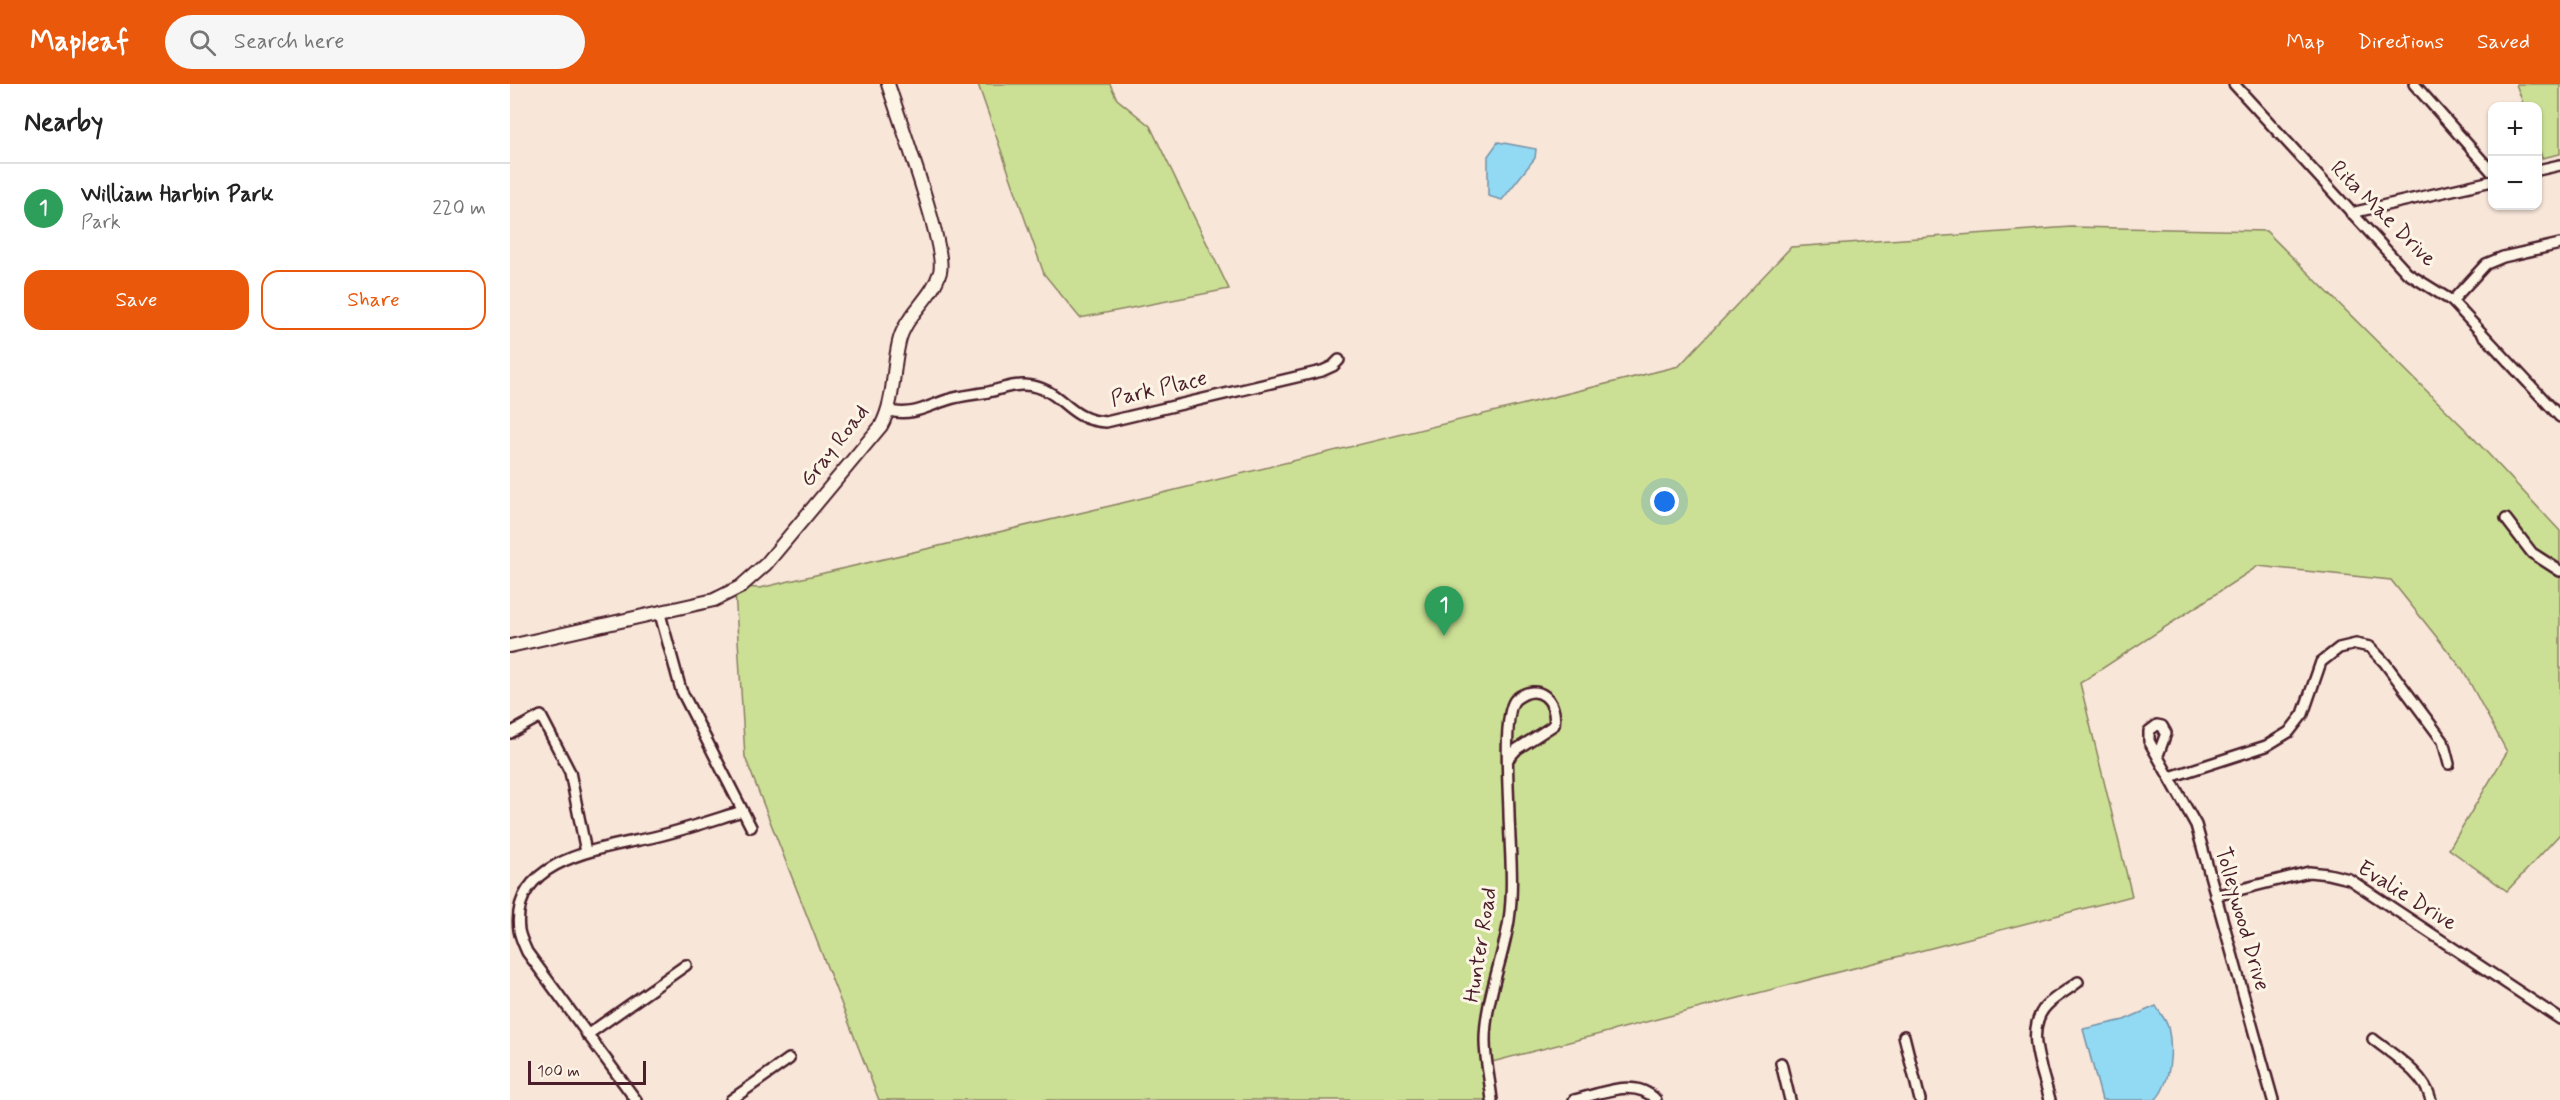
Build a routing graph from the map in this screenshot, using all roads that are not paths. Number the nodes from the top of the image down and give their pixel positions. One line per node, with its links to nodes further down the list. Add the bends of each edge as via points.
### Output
1 (888, 84): 12 (street, Gray Road, via 940,253 940,271 932,289 905,325 899,342)
2 (2234, 84): 8 (street, Rita Mae Drive)
3 (2414, 84): 5 (street)
4 (2560, 165): 6 (street)
5 (2488, 166)
6 (2542, 169)
7 (2488, 182): 8 (street)
8 (2351, 213): 10 (street, Rita Mae Drive, via 2407,273)
9 (2560, 244): 10 (street, via 2486,264)
10 (2452, 302): 13 (street, Rita Mae Drive)
11 (1339, 360): 12 (street, Park Place, via 1322,371 1106,422 1083,418 1054,394 1026,385 961,396 908,414)
12 (889, 411): 16 (street, Gray Road, via 881,426 766,564 746,582 714,600)
13 (2560, 417)
14 (2505, 519): 15 (street, via 2532,552)
15 (2560, 571)
16 (660, 614): 17 (street, Gray Road); 23 (street, via 681,690)
17 (510, 646)
18 (510, 733): 25 (street, via 540,716 570,772)
19 (2158, 755): 22 (street, Tolleywood Drive)
20 (1508, 759): 20 (street, Hunter Road, via 1513,702 1527,693 1547,697 1556,713 1554,725); 37 (street, Hunter Road, via 1509,919 1485,1040)
21 (2449, 764): 22 (street, via 2443,741 2385,663 2370,647 2356,644 2339,648 2321,662 2303,714 2289,732 2266,746)
22 (2170, 777): 26 (street, Tolleywood Drive, via 2196,825)
23 (742, 811): 24 (street); 25 (street, via 669,834)
24 (751, 827)
25 (586, 852): 30 (street, via 538,873 524,891 518,910 519,930 527,952)
26 (2215, 896): 29 (street, Evalie Drive, via 2308,872 2349,879); 43 (street, Tolleywood Drive)
27 (686, 965): 30 (street)
28 (2078, 982): 42 (street, via 2048,1004 2035,1026)
29 (2560, 1019)
30 (587, 1035): 35 (street)
31 (1904, 1036): 41 (street)
32 (2373, 1039): 44 (street, via 2419,1077)
33 (789, 1059): 36 (street)
34 (1781, 1063): 40 (street)
35 (636, 1100)
36 (731, 1100)
37 (1492, 1100)
38 (1575, 1100): 39 (street, via 1635,1087 1648,1091)
39 (1656, 1100)
40 (1790, 1100)
41 (1920, 1100)
42 (2050, 1100)
43 (2273, 1100)
44 (2432, 1100)

